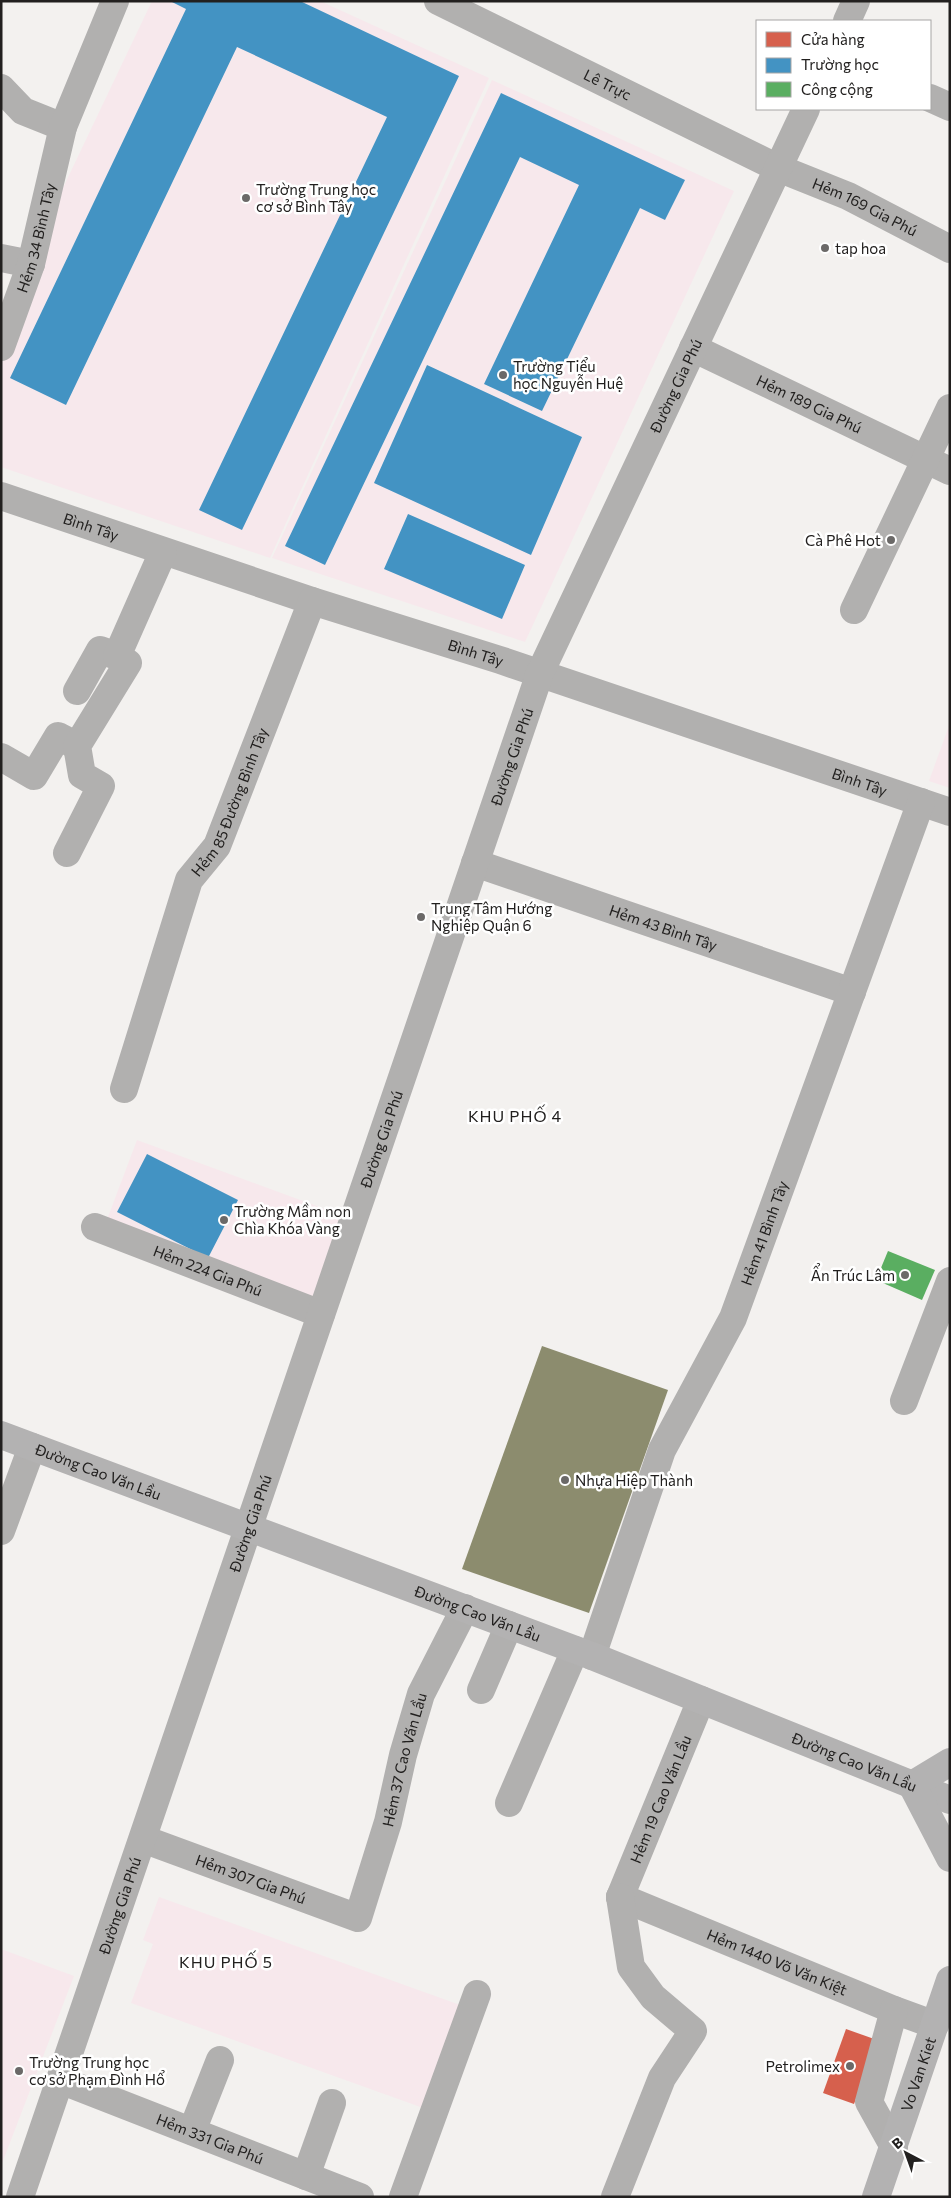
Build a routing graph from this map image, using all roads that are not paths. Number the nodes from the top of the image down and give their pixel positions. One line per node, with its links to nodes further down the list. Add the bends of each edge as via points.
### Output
1 (115, 1): 9 (street, Hẻm 34 Bình Tây)
2 (438, 1): 10 (street, Lê Trực)
3 (856, 1): 4 (street)
4 (847, 20)
5 (1, 88): 9 (street, via 23,112)
6 (931, 98): 7 (street)
7 (950, 107)
8 (806, 110): 10 (street, Đường Gia Phú)
9 (64, 127): 13 (street, Hẻm 34 Bình Tây)
10 (778, 168): 11 (street, Hẻm 169 Gia Phú, via 848,196); 15 (street, Đường Gia Phú)
11 (950, 249)
12 (1, 258): 13 (street)
13 (31, 264): 14 (street, Hẻm 34 Bình Tây)
14 (1, 347)
15 (692, 348): 17 (street, Hẻm 189 Gia Phú); 24 (street, Đường Gia Phú)
16 (950, 408): 17 (street)
17 (925, 460): 18 (street, Hẻm 189 Gia Phú); 22 (street)
18 (950, 471)
19 (1, 496): 20 (street, Bình Tây)
20 (163, 552): 21 (street, Bình Tây); 23 (street)
21 (312, 601): 24 (street, Bình Tây); 33 (street, Hẻm 85 Đường Bình Tây, via 217,846 189,880)
22 (854, 610)
23 (117, 656): 25 (street, via 100,650); 26 (street, via 128,663)
24 (540, 674): 28 (street, Bình Tây); 31 (street, Đường Gia Phú)
25 (77, 691)
26 (78, 746): 27 (street, via 58,736 34,776); 30 (street, via 82,775 102,786)
27 (1, 757)
28 (921, 802): 29 (street, Bình Tây); 32 (street, Hẻm 41 Bình Tây)
29 (950, 812)
30 (67, 853)
31 (475, 863): 32 (street, Hẻm 43 Bình Tây); 36 (street, Đường Gia Phú)
32 (852, 992): 44 (street, Hẻm 41 Bình Tây, via 733,1318 662,1450)
33 (124, 1089)
34 (95, 1227): 36 (street, Hẻm 224 Gia Phú)
35 (950, 1282): 37 (street)
36 (321, 1314): 40 (street, Đường Gia Phú)
37 (904, 1401)
38 (1, 1435): 39 (main road, Đường Cao Văn Lầu)
39 (32, 1447): 40 (main road, Đường Cao Văn Lầu); 41 (street)
40 (248, 1527): 42 (main road, Đường Cao Văn Lầu); 51 (street, Đường Gia Phú)
41 (1, 1531)
42 (465, 1608): 43 (main road, Đường Cao Văn Lầu); 54 (street, Hẻm 37 Cao Văn Lầu, via 420,1694 388,1822)
43 (509, 1625): 44 (main road, Đường Cao Văn Lầu); 45 (street)
44 (584, 1653): 46 (main road, Đường Cao Văn Lầu); 50 (street, Hẻm 41 Bình Tây)
45 (481, 1690)
46 (701, 1700): 48 (main road, Đường Cao Văn Lầu); 53 (street, Hẻm 19 Cao Văn Lầu)
47 (950, 1762): 48 (main road)
48 (912, 1785): 49 (main road, Đường Cao Văn Lầu); 52 (main road)
49 (950, 1800)
50 (509, 1803)
51 (143, 1839): 54 (street, Hẻm 307 Gia Phú); 60 (street, Đường Gia Phú)
52 (950, 1858)
53 (620, 1897): 57 (street, Hẻm 1440 Võ Văn Kiệt); 68 (street, via 632,1967 652,1997 693,2031 662,2078)
54 (358, 1918)
55 (950, 1980): 58 (main road, Vo Van Kiet)
56 (477, 1994): 67 (street)
57 (894, 2010): 58 (street, Hẻm 1440 Võ Văn Kiệt); 63 (street, via 869,2102)
58 (935, 2025): 63 (main road, Vo Van Kiet)
59 (220, 2060): 62 (street)
60 (60, 2080): 62 (street, Hẻm 331 Gia Phú); 65 (street, Đường Gia Phú)
61 (332, 2103): 64 (street)
62 (192, 2131): 64 (street, Hẻm 331 Gia Phú)
63 (894, 2147): 69 (main road, Vo Van Kiet)
64 (306, 2176): 66 (street, Hẻm 331 Gia Phú)
65 (20, 2197)
66 (360, 2197)
67 (404, 2197)
68 (615, 2197)
69 (876, 2197)

